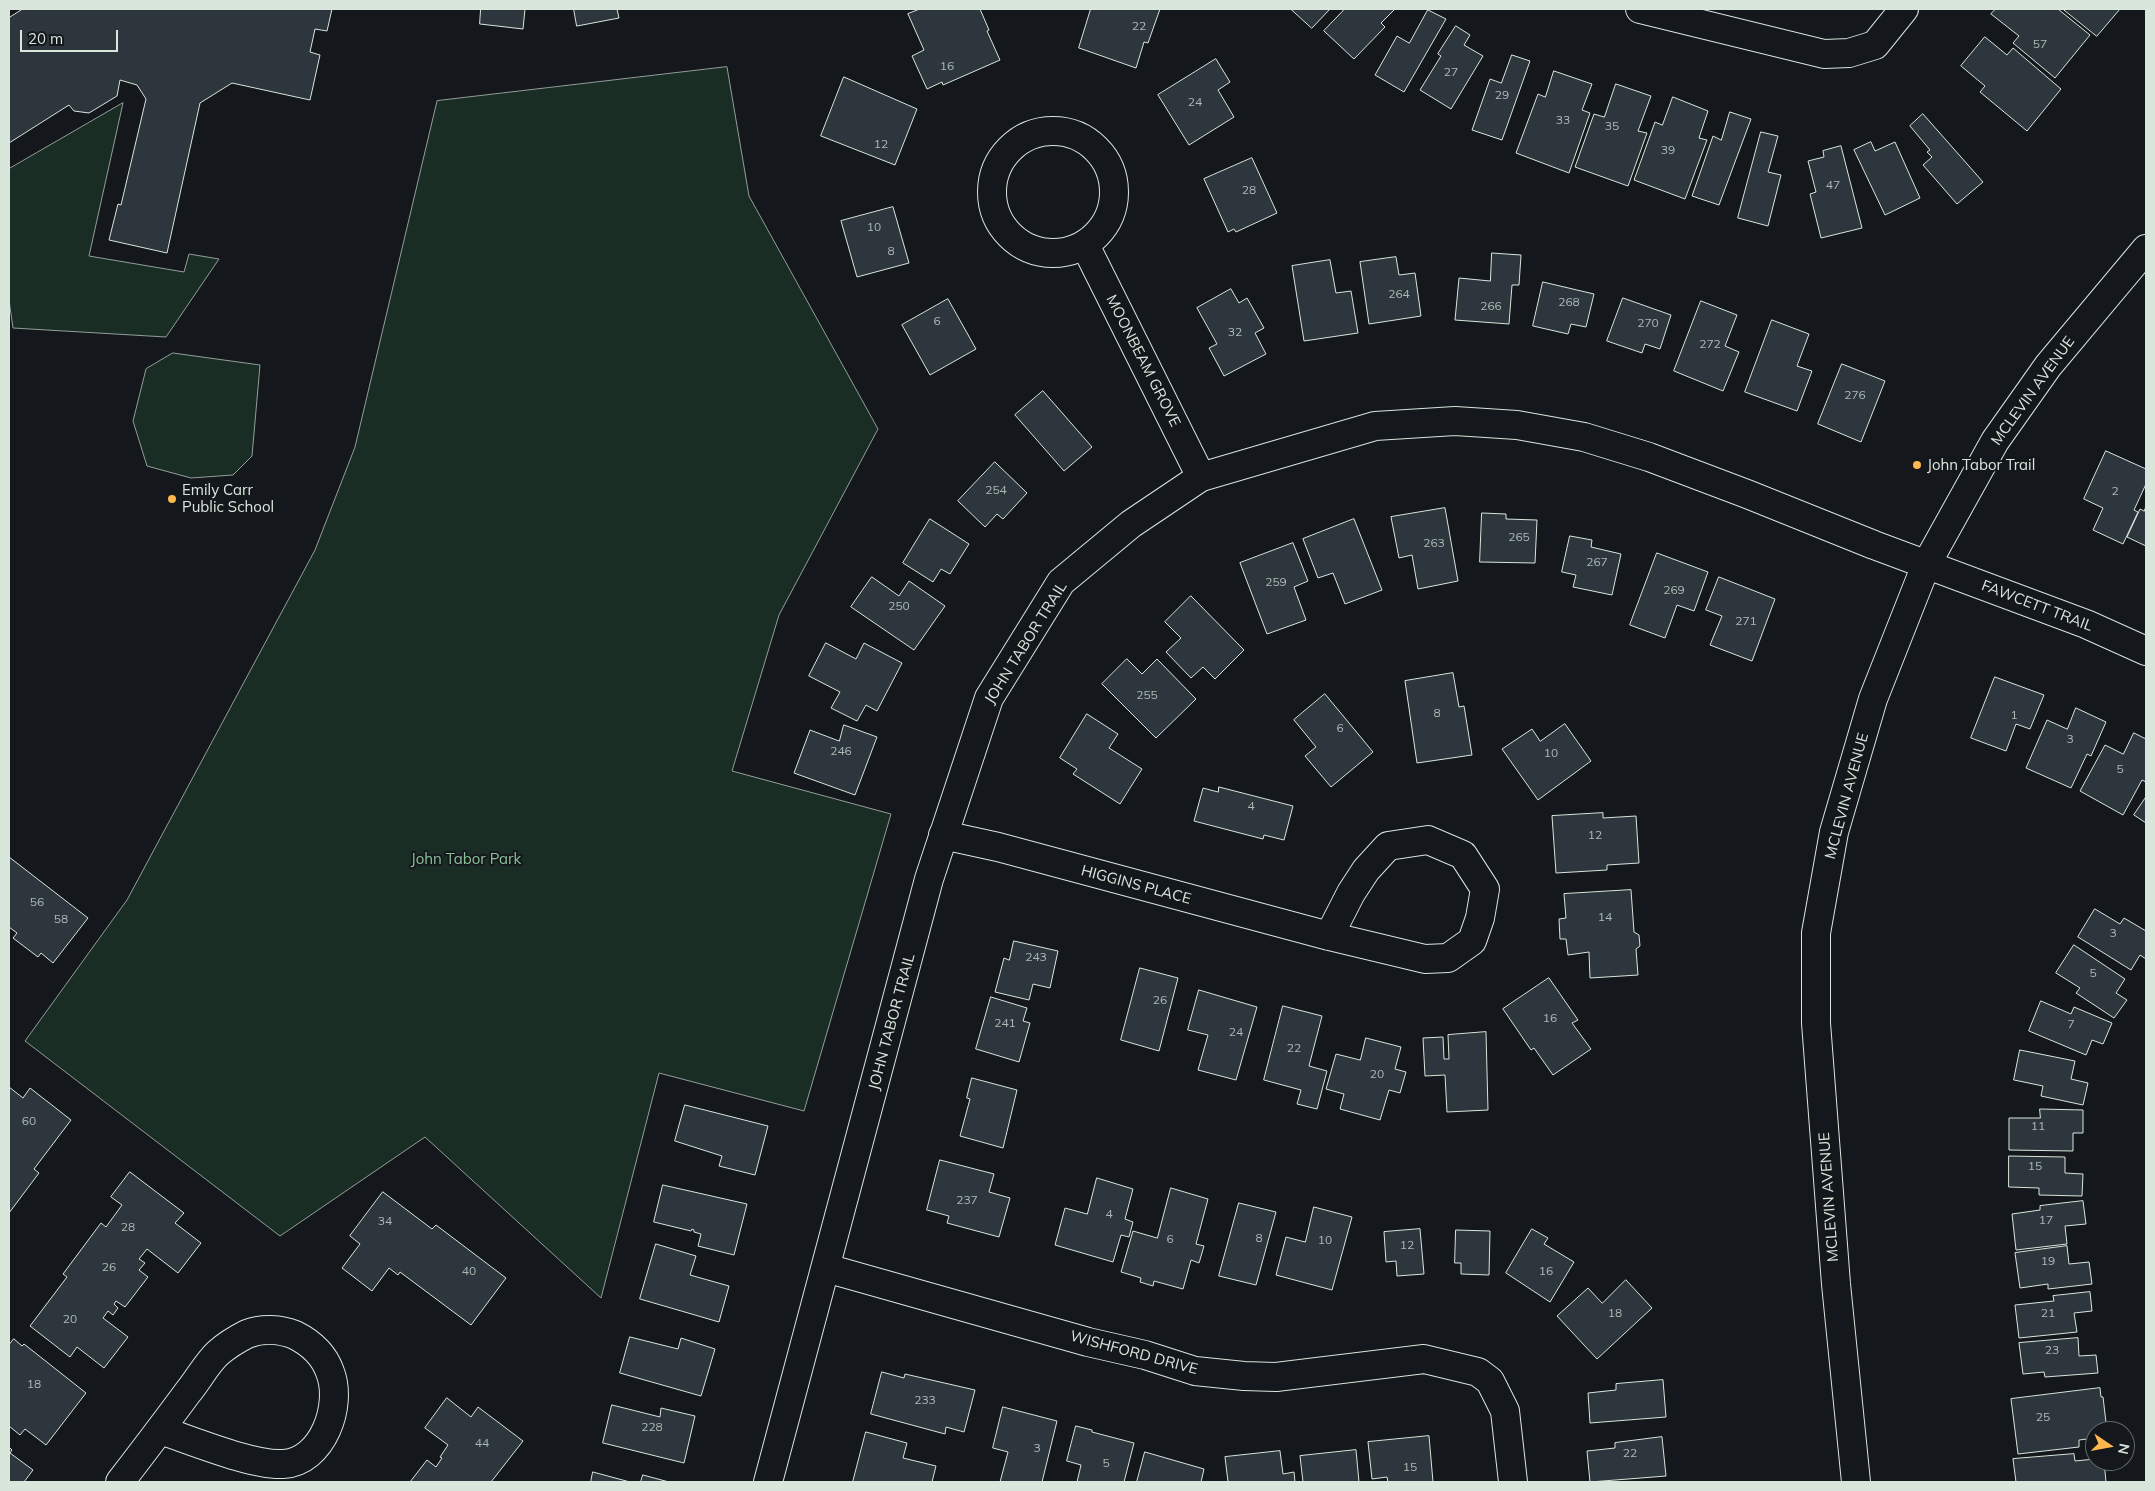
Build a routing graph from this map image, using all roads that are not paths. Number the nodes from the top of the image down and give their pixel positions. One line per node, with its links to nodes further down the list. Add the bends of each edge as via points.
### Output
1 (1640, 9): 2 (street, via 1824,54 1849,53 1875,45)
2 (1904, 9)
3 (1085, 245): 3 (street, via 1099,234 1112,210 1114,183 1109,166 1099,150 1085,139 1069,132 1040,130 1013,145 1000,160 992,193 998,220 1010,236 1026,248 1046,253 1066,252); 5 (street, MOONBEAM GROVE)
4 (2146, 248): 6 (street, MCLEVIN AVENUE, via 2048,366 1995,441)
5 (1202, 477): 6 (street, JOHN TABOR TRAIL, via 1375,426 1455,421 1517,425 1584,437 1649,457); 8 (street, JOHN TABOR TRAIL, via 1131,524 1061,582 989,698)
6 (1926, 565): 7 (street, FAWCETT TRAIL, via 2086,624); 15 (street, MCLEVIN AVENUE, via 1874,699 1834,832 1816,933 1816,1023 1836,1284)
7 (2146, 652)
8 (943, 835): 9 (street, HIGGINS PLACE); 10 (street, JOHN TABOR TRAIL)
9 (1329, 936): 9 (street, HIGGINS PLACE, via 1425,959 1448,958 1472,941 1485,889 1463,855 1428,840 1388,846 1366,870)
10 (826, 1268): 13 (street, JOHN TABOR TRAIL); 14 (street, WISHFORD DRIVE, via 1195,1371 1276,1377 1424,1359 1478,1372 1490,1381 1505,1411)
11 (160, 1430): 11 (street, via 248,1459 284,1464 300,1460 315,1448 333,1413 331,1374 316,1349 306,1341 281,1331 253,1332 217,1354); 12 (street)
12 (120, 1482)
13 (768, 1482)
14 (1513, 1482)
15 (1856, 1482)

